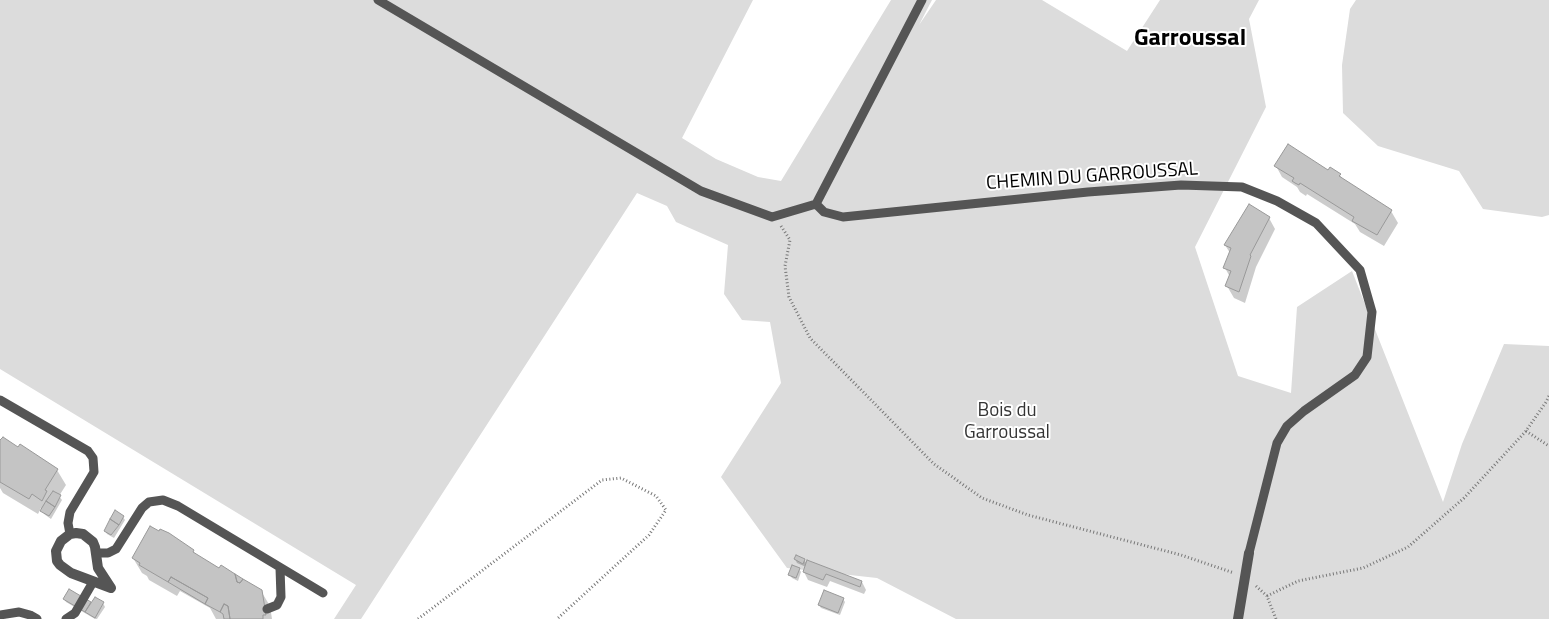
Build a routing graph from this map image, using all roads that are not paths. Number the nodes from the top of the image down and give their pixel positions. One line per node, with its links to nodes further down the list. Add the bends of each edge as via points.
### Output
1 (378, 0): 3 (lane, via 701,191 772,217)
2 (922, 0): 3 (lane)
3 (816, 204): 7 (lane, CHEMIN DU GARROUSSAL, via 824,212 843,217 1181,185 1242,187 1278,201 1316,223 1360,270 1372,312 1367,357 1355,376 1286,426 1277,443)
4 (0, 400): 5 (lane, via 88,451 94,458 94,472 70,512)
5 (70, 534): 6 (street, via 88,537); 9 (street, via 58,546 58,561 71,573)
6 (96, 552): 8 (lane, via 108,553 116,549 142,508 149,502 163,500); 9 (street, via 98,568 111,588)
7 (1250, 553): 15 (street, CHEMIN DU GARROUSSAL)
8 (280, 568): 10 (lane); 11 (lane, via 281,597 277,605)
9 (93, 582): 14 (lane, via 75,613)
10 (323, 593)
11 (267, 609)
12 (0, 615): 13 (lane, via 19,612)
13 (37, 619)
14 (66, 619)
15 (1238, 619)

